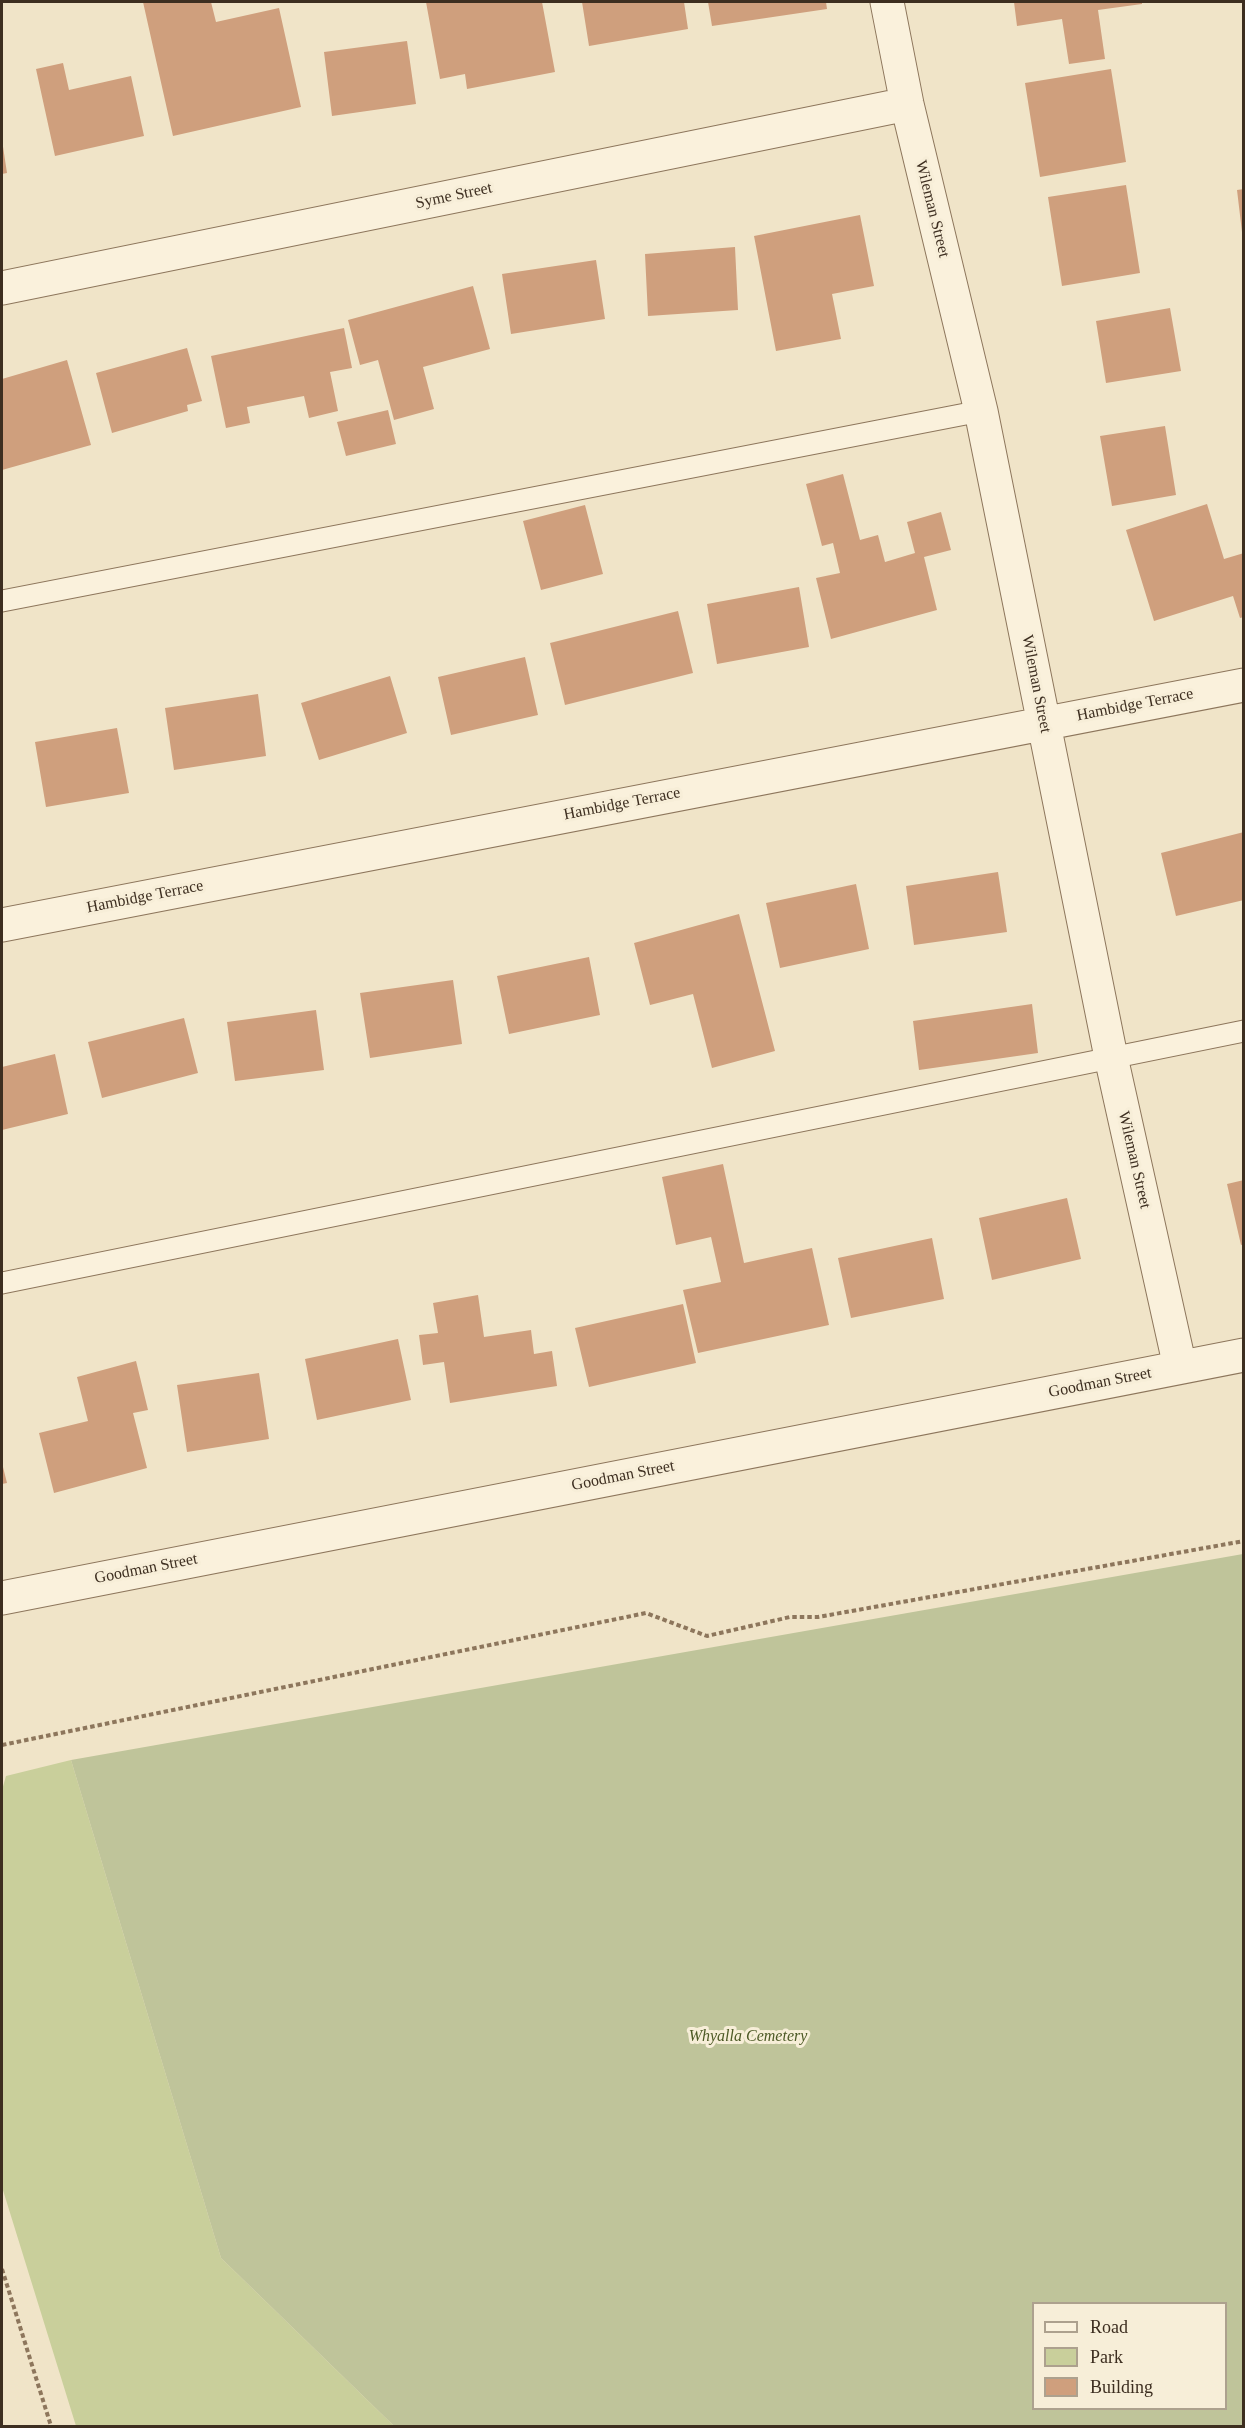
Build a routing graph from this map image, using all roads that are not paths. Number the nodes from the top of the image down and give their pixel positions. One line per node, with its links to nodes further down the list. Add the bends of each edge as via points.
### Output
1 (887, 2): 2 (street, Wileman Street)
2 (907, 104): 3 (street, Syme Street); 4 (street, Wileman Street)
3 (2, 288)
4 (981, 411): 5 (lane); 7 (street, Wileman Street)
5 (2, 601)
6 (1244, 685): 7 (street, Hambidge Terrace)
7 (1044, 722): 8 (street, Hambidge Terrace); 10 (street, Wileman Street)
8 (2, 925)
9 (1244, 1031): 10 (lane)
10 (1111, 1057): 11 (lane); 13 (street, Wileman Street)
11 (2, 1283)
12 (1244, 1354): 13 (street, Goodman Street)
13 (1180, 1367): 14 (street, Goodman Street)
14 (2, 1598)

